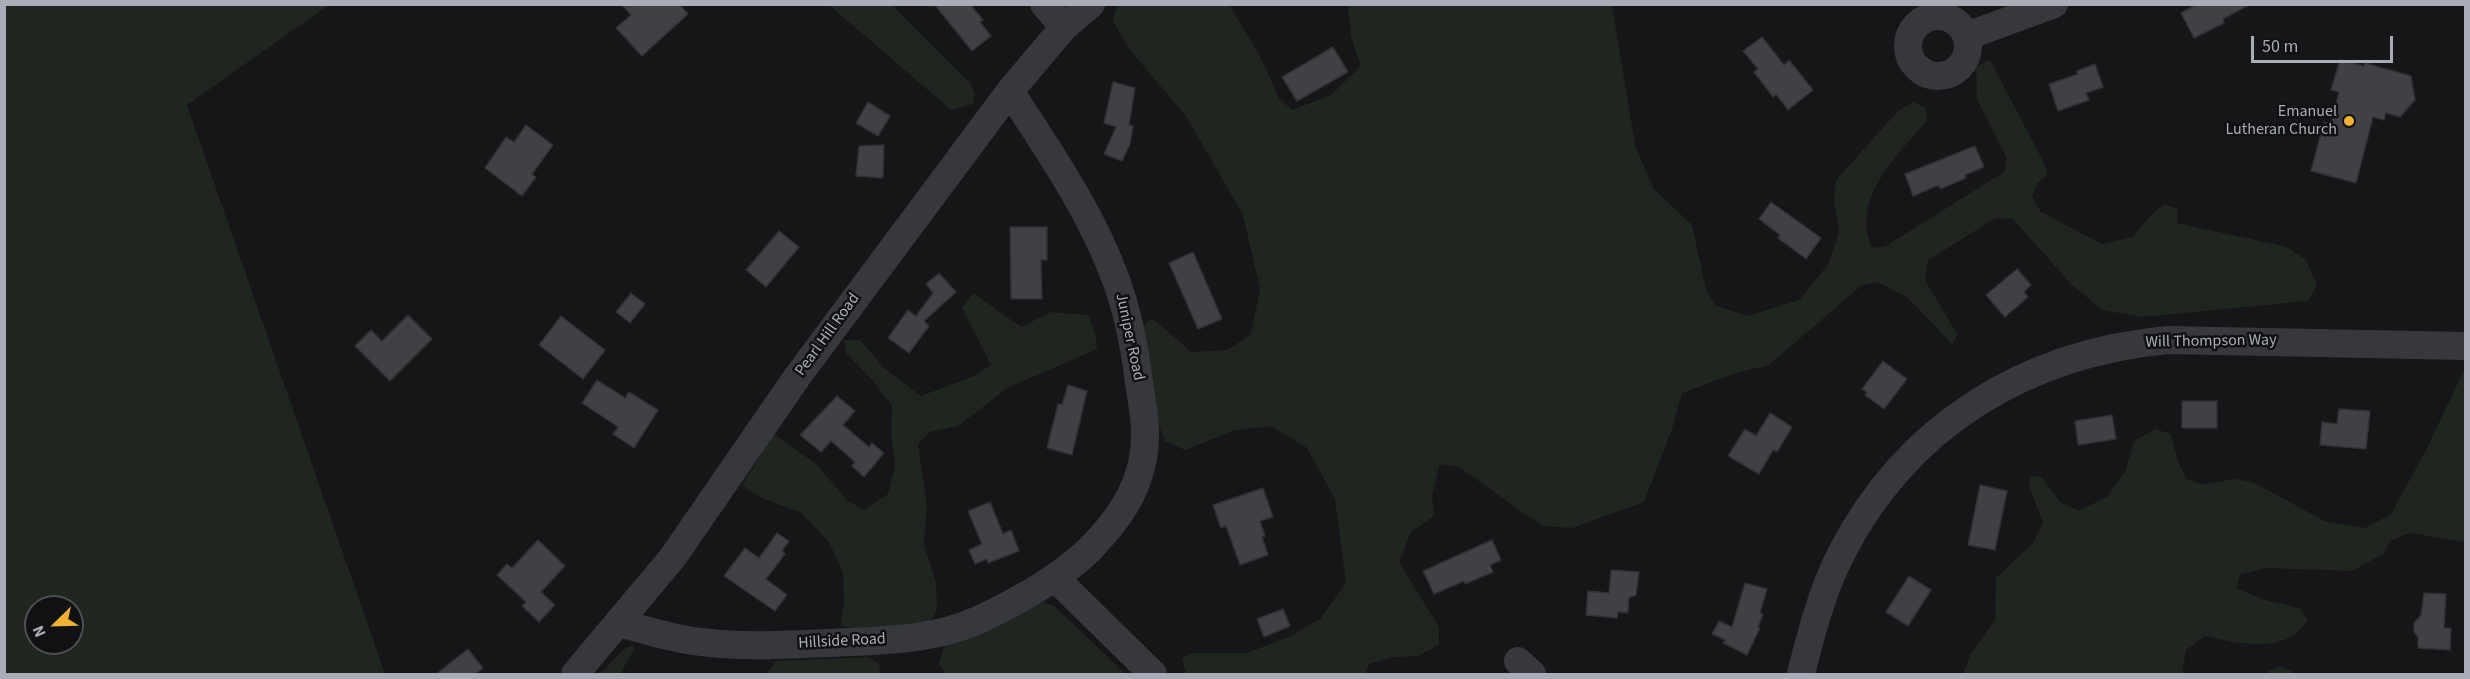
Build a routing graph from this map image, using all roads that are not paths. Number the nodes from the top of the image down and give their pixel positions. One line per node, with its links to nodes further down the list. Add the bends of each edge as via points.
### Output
1 (1044, 4): 4 (street)
2 (1091, 4): 4 (street, Pearl Hill Road)
3 (2054, 4): 5 (street)
4 (1064, 27): 6 (street, Pearl Hill Road)
5 (1967, 36)
6 (1010, 91): 8 (street, Juniper Road, via 1070,184 1117,280 1133,343 1143,408 1144,456 1130,499 1100,538); 9 (street, Pearl Hill Road, via 804,368 673,557)
7 (2466, 346): 12 (street, Will Thompson Way, via 2168,340 2074,357 2014,381 1942,428 1887,482 1840,555)
8 (1055, 578): 9 (street, Hillside Road, via 1008,606 963,626 887,641 723,644 687,640); 11 (street)
9 (619, 623): 10 (street, Pearl Hill Road)
10 (575, 675)
11 (1153, 675)
12 (1801, 675)

